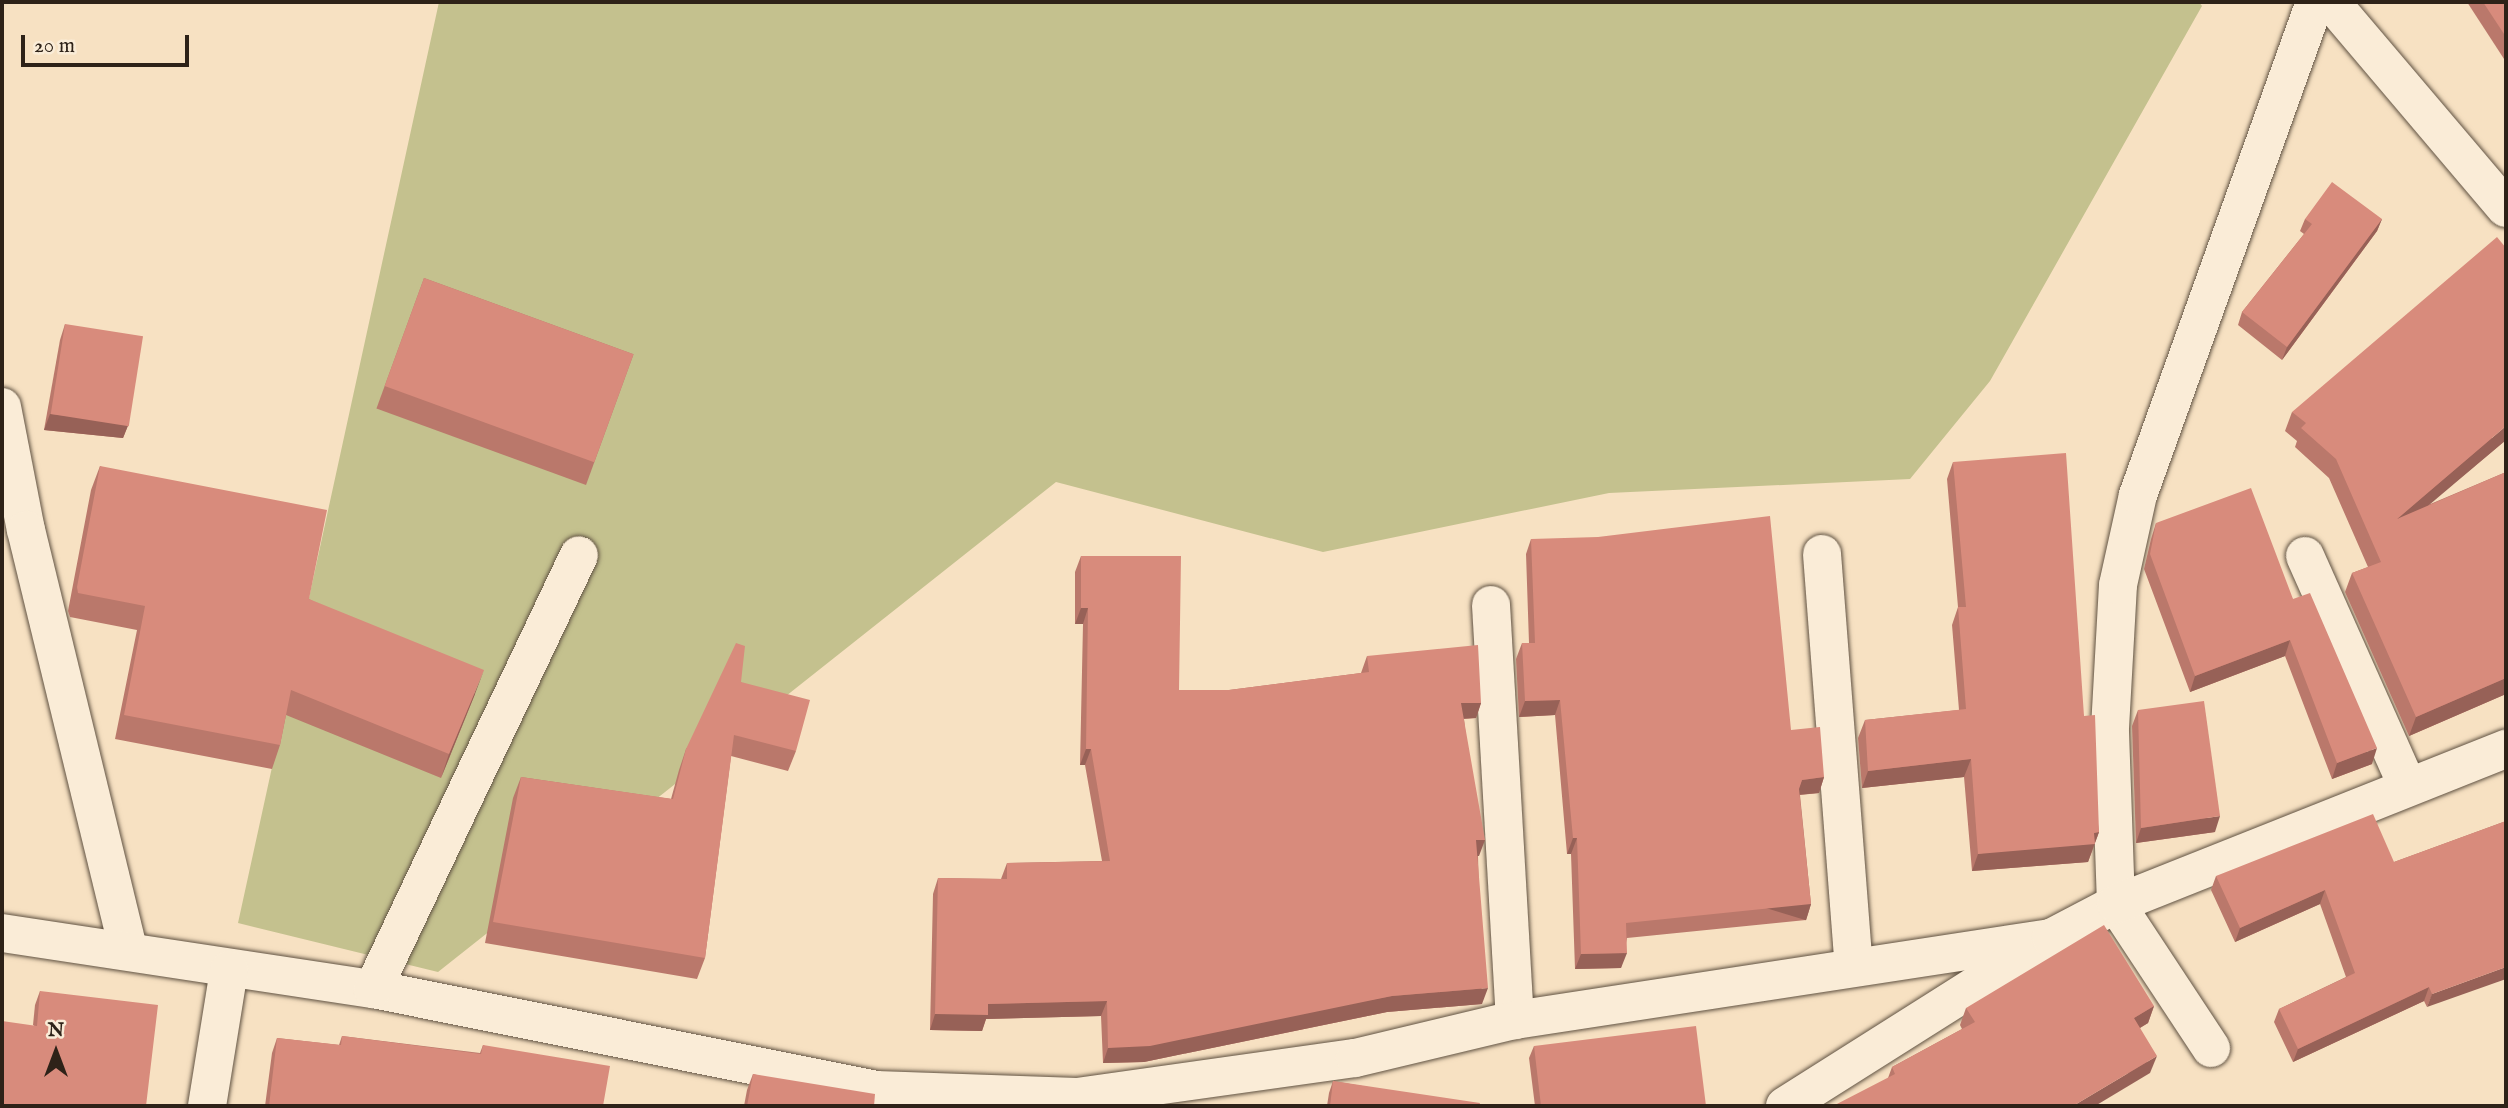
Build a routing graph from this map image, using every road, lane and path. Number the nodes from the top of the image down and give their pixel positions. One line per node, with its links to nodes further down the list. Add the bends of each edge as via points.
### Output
1 (2315, 2): 11 (street, via 2138,495 2118,585 2110,728)
2 (2331, 2): 3 (street)
3 (2506, 208)
4 (2, 407): 14 (street, via 26,530)
5 (1822, 554): 15 (street)
6 (579, 555): 17 (street)
7 (2305, 556): 10 (street)
8 (1491, 605): 18 (street)
9 (2506, 749): 10 (street)
10 (2407, 785): 11 (street)
11 (2116, 904): 13 (street); 19 (street)
12 (2, 933): 14 (street)
13 (2051, 938): 15 (street); 21 (street)
14 (128, 950): 16 (street)
15 (1854, 966): 18 (street)
16 (229, 970): 17 (street); 20 (street)
17 (373, 989): 18 (street, via 876,1090 1077,1097 1355,1058)
18 (1515, 1020)
19 (2211, 1048)
20 (207, 1106)
21 (1785, 1106)

